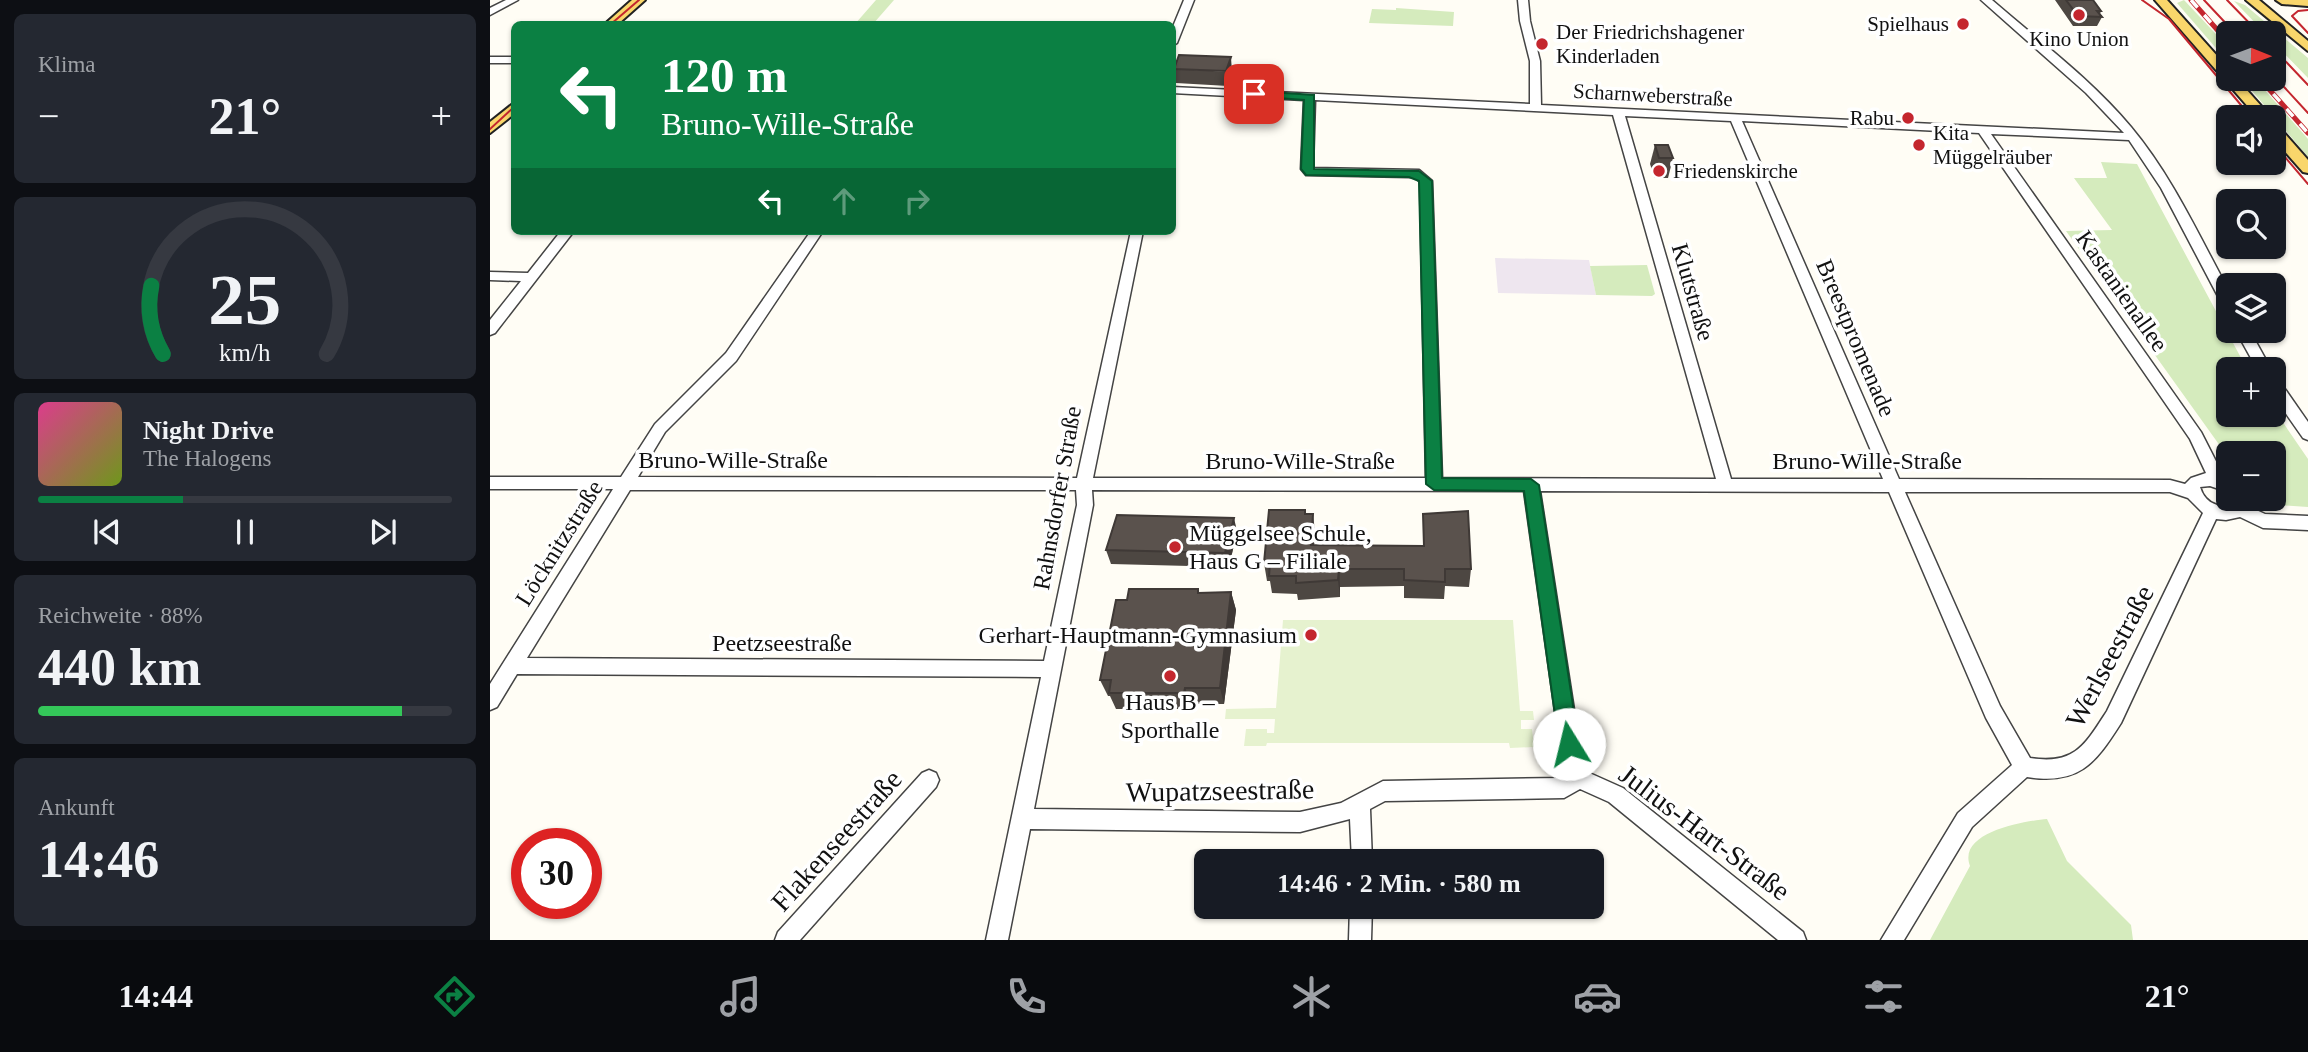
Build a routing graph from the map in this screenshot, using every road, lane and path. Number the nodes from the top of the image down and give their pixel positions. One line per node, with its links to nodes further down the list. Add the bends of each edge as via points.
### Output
1 (513, 0): 10 (street)
2 (639, 0): 11 (main road)
3 (1189, 0): 12 (street)
4 (1523, 0): 21 (street, via 1535,61)
5 (1986, 0): 27 (street, via 2087,89)
6 (2161, 0): 16 (main road)
7 (2252, 0): 13 (main road)
8 (2282, 0): 9 (main road)
9 (2308, 2)
10 (490, 12)
11 (614, 21)
12 (1176, 33)
13 (2308, 47)
14 (490, 60): 15 (street)
15 (511, 60)
16 (2216, 62)
17 (1176, 90): 19 (street, Scharnweberstraße)
18 (2241, 91): 20 (main road)
19 (1310, 97): 21 (street, Scharnweberstraße); 44 (street, via 1310,172 1409,173 1426,181)
20 (2253, 105)
21 (1536, 108): 23 (street, Scharnweberstraße)
22 (511, 109): 25 (main road)
23 (1618, 112): 24 (street, Scharnweberstraße); 45 (street, Klutstraße)
24 (1735, 118): 26 (street, Scharnweberstraße); 46 (street, Breestpromenade)
25 (492, 125)
26 (1983, 130): 27 (street, Scharnweberstraße); 39 (street, Kastanienallee)
27 (2132, 137): 35 (street, via 2157,172)
28 (2286, 144): 29 (main road)
29 (2308, 169)
30 (565, 235): 34 (street)
31 (814, 235): 42 (street, Löcknitzstraße, via 731,357 668,417)
32 (1136, 235): 43 (street, Rahnsdorfer Straße)
33 (490, 276): 34 (street)
34 (531, 277): 36 (street)
35 (2216, 280)
36 (490, 330)
37 (2286, 402): 38 (street)
38 (2308, 434)
39 (2216, 471)
40 (2216, 482): 48 (street, via 2197,480)
41 (490, 483): 42 (street, Bruno-Wille-Straße)
42 (626, 483): 43 (street, Bruno-Wille-Straße); 53 (street, Löcknitzstraße)
43 (1084, 484): 44 (street, Bruno-Wille-Straße); 54 (street, Rahnsdorfer Straße, via 1085,505)
44 (1434, 484): 47 (street, Bruno-Wille-Straße)
45 (1725, 484): 46 (street, Bruno-Wille-Straße); 47 (street, Bruno-Wille-Straße)
46 (1893, 484): 48 (street, Bruno-Wille-Straße, via 2170,486); 56 (street, Breestpromenade, via 1993,712)
47 (1531, 485): 57 (street, Julius-Hart-Straße)
48 (2193, 493): 49 (street)
49 (2212, 511): 50 (street); 56 (street, Werlseestraße, via 2096,746 2062,771)
50 (2236, 511)
51 (2249, 511): 52 (street, via 2263,521)
52 (2308, 523)
53 (512, 666): 54 (street, Peetzseestraße); 55 (street, Löcknitzstraße)
54 (1052, 669): 60 (street, Rahnsdorfer Straße)
55 (490, 701)
56 (2024, 767): 67 (street, via 1965,820)
57 (1578, 778): 59 (street, Wupatzseestraße, via 1564,788 1383,791); 66 (street, Julius-Hart-Straße, via 1616,795)
58 (929, 780): 63 (street, Flakenseestraße)
59 (1360, 802): 60 (street, Wupatzseestraße, via 1333,816 1300,822); 61 (street)
60 (1022, 819): 64 (street, Rahnsdorfer Straße)
61 (1362, 849)
62 (1361, 919): 65 (street)
63 (786, 940)
64 (997, 940)
65 (1360, 940)
66 (1795, 940)
67 (1892, 940)

